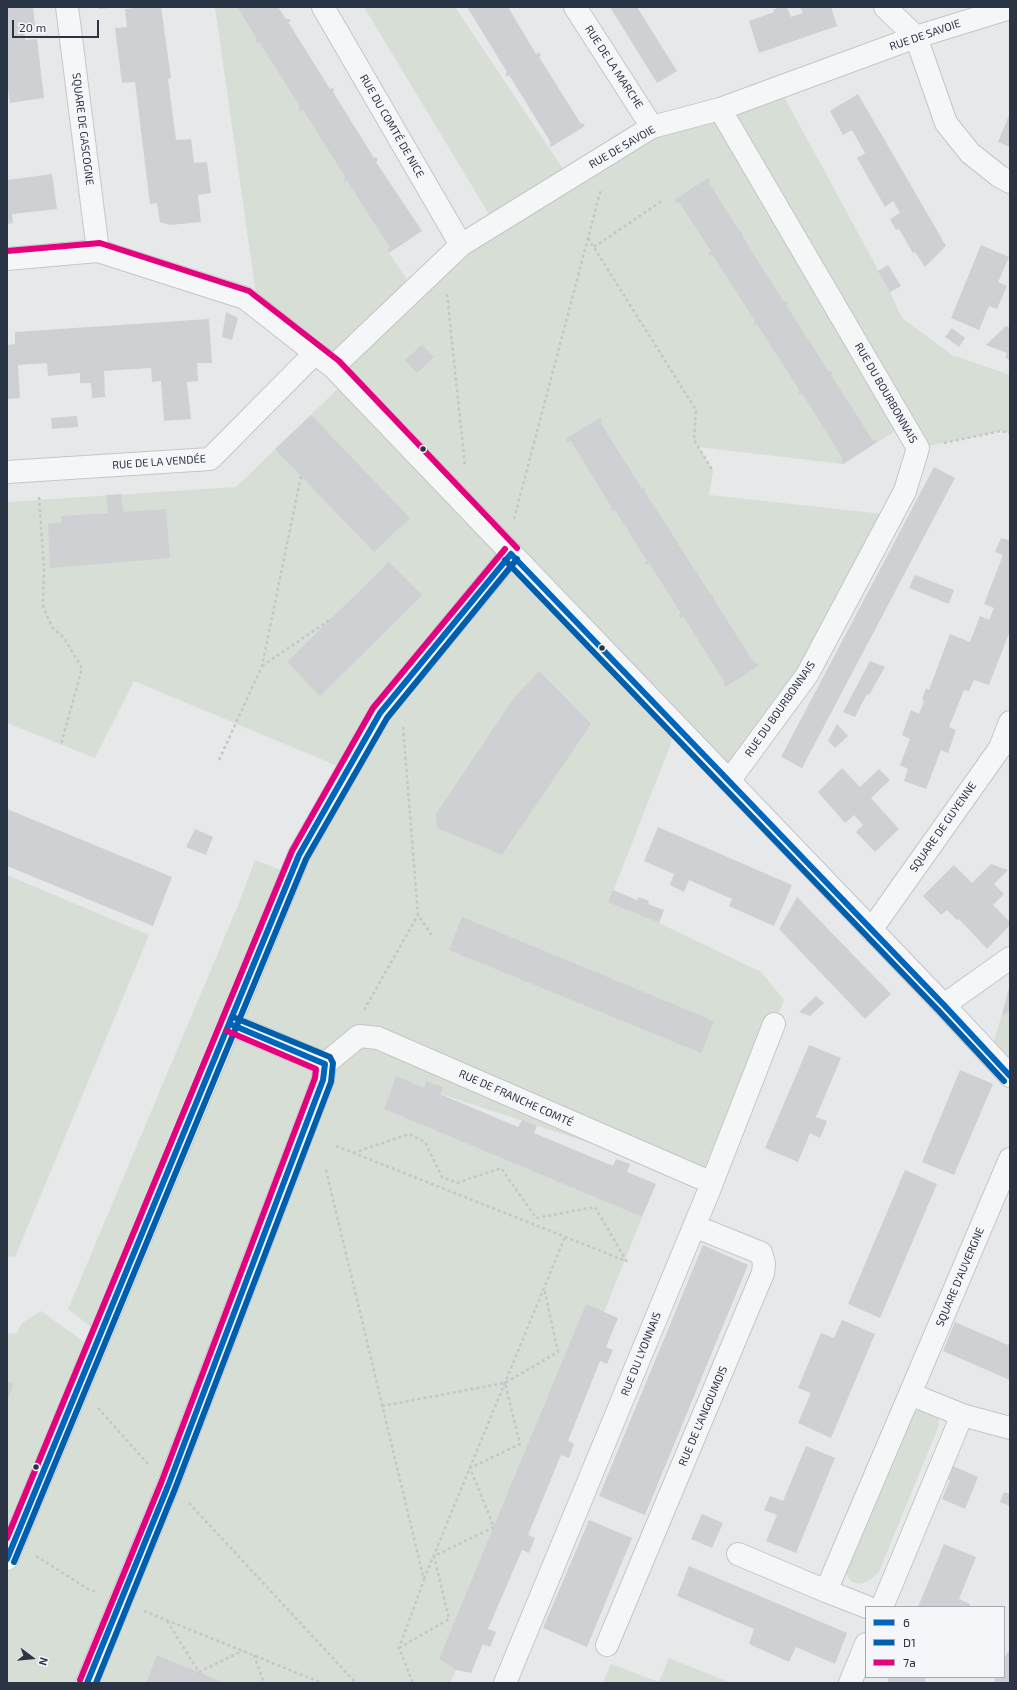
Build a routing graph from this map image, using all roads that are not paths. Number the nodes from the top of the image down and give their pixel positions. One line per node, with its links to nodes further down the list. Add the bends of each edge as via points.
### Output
1 (67, 7): 11 (street, SQUARE DE GASCOGNE)
2 (323, 7): 10 (street, RUE DU COMTÉ DE NICE)
3 (576, 7): 8 (street, RUE DE LA MARCHE)
4 (885, 7): 6 (street)
5 (1010, 8): 6 (street, RUE DE SAVOIE)
6 (916, 37): 7 (street, RUE DE SAVOIE); 9 (street, via 946,123 970,153)
7 (720, 109): 8 (street, RUE DE SAVOIE); 18 (street, RUE DU BOURBONNAIS, via 918,448 905,491 807,675)
8 (652, 127): 10 (street, RUE DE SAVOIE)
9 (1010, 182)
10 (462, 245): 14 (street, RUE DE SAVOIE)
11 (98, 251): 12 (street); 13 (street, via 245,298)
12 (7, 258)
13 (315, 353): 14 (street); 15 (street, RUE DE LA VENDÉE, via 210,459)
14 (333, 367): 16 (street)
15 (7, 472)
16 (508, 551): 18 (street); 22 (street, via 380,713 299,855)
17 (1010, 722): 19 (street, SQUARE DE GUYENNE, via 1000,748)
18 (728, 781): 19 (street)
19 (870, 930): 21 (street)
20 (1010, 958): 21 (street)
21 (944, 1005): 25 (street)
22 (230, 1024): 24 (street); 32 (street)
23 (774, 1024): 27 (street, RUE DU LYONNAIS)
24 (325, 1064): 27 (street, RUE DE FRANCHE COMTÉ, via 359,1036 378,1038); 39 (street, via 323,1080 168,1486)
25 (1010, 1076)
26 (1010, 1159): 29 (street, SQUARE D'AUVERGNE)
27 (712, 1183): 28 (street, RUE DU LYONNAIS)
28 (694, 1226): 37 (street, RUE DE L'ANGOUMOIS, via 761,1253 764,1273); 40 (street, RUE DU LYONNAIS)
29 (910, 1394): 30 (street); 34 (street, SQUARE D'AUVERGNE)
30 (962, 1415): 31 (street); 36 (street)
31 (1010, 1428)
32 (11, 1550)
33 (738, 1554): 34 (street)
34 (826, 1591): 35 (street)
35 (865, 1606)
36 (882, 1606)
37 (607, 1645)
38 (865, 1646): 41 (street)
39 (87, 1683)
40 (505, 1683)
41 (850, 1683)

